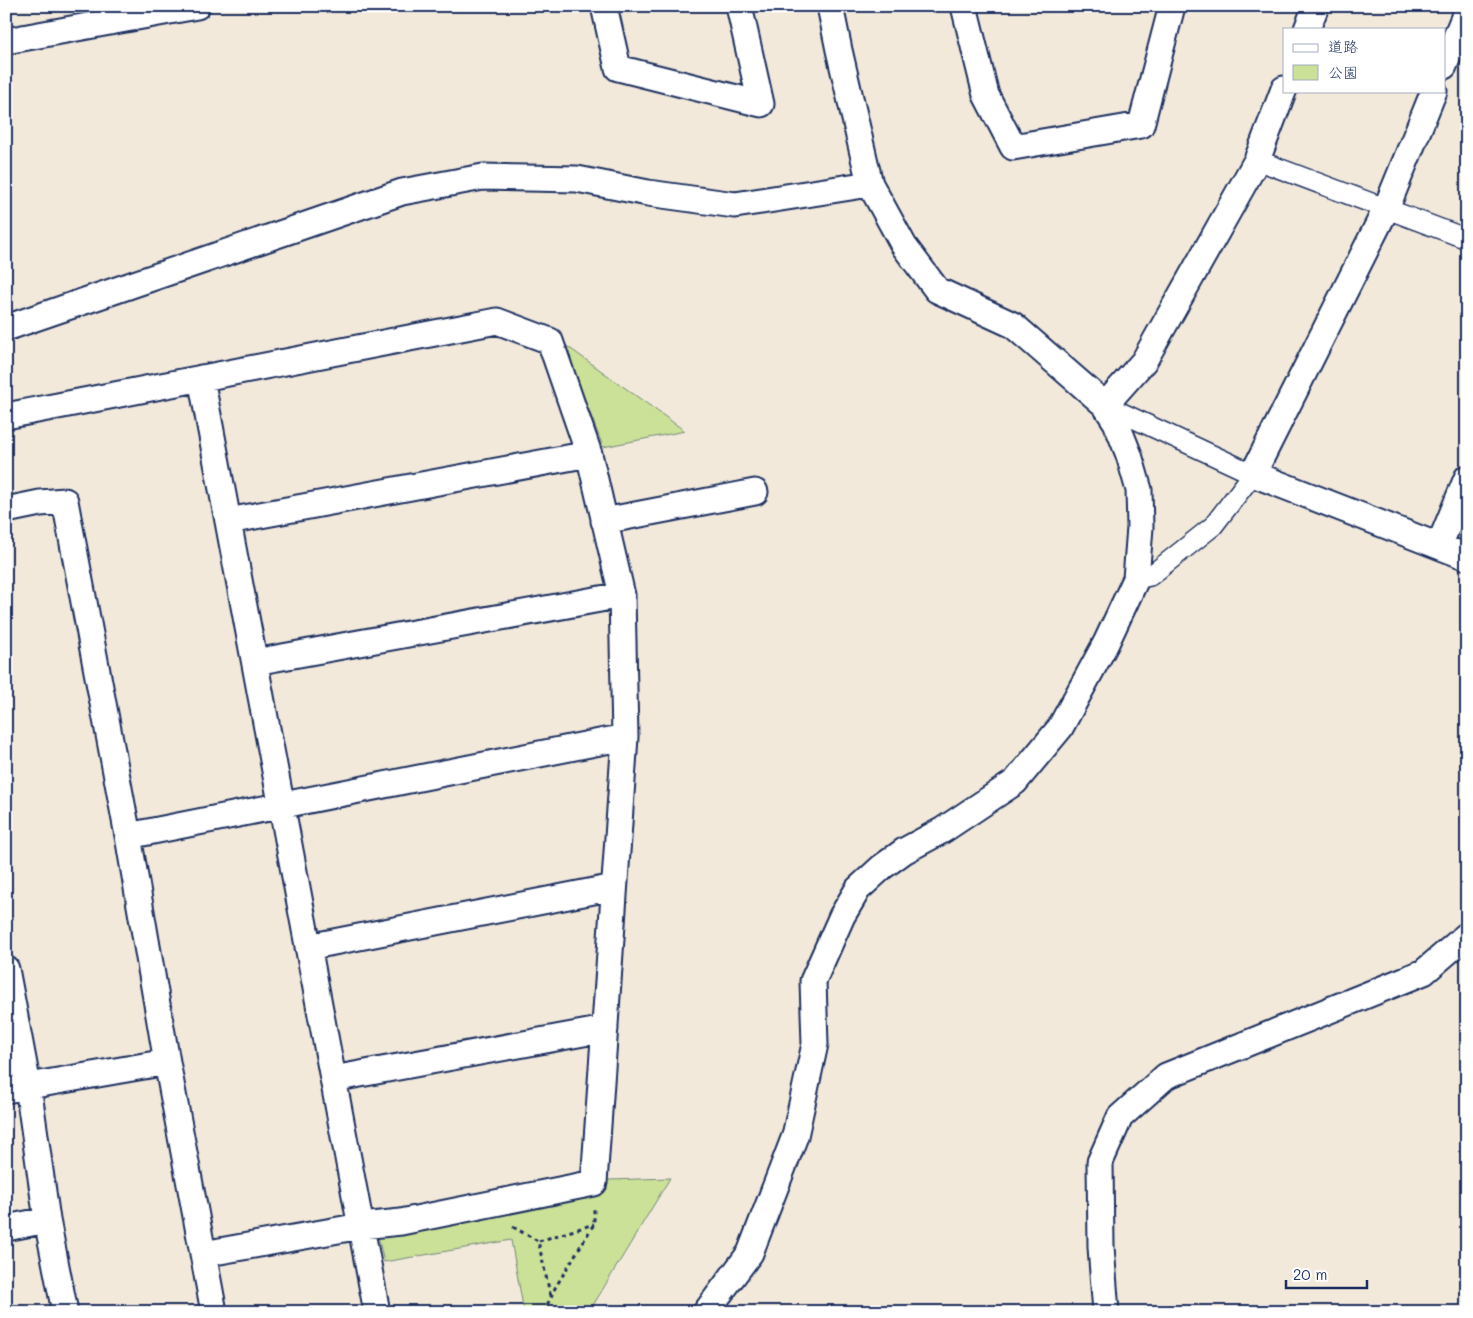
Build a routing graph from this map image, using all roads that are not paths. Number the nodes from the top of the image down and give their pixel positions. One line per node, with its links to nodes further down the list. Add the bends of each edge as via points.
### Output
1 (196, 6): 10 (street)
2 (604, 6): 3 (street, via 618,68 761,104)
3 (739, 6)
4 (830, 6): 15 (street)
5 (964, 6): 6 (street, via 986,95 1014,147 1141,126)
6 (1172, 6)
7 (1316, 6): 9 (street)
8 (1467, 10): 11 (street)
9 (1307, 28)
10 (6, 41)
11 (1446, 61)
12 (1283, 92): 14 (street)
13 (1434, 92): 16 (street)
14 (1257, 160): 16 (street); 20 (street, via 1144,361)
15 (870, 184): 18 (street, via 735,205 577,179 483,177 402,192); 20 (street, via 904,246 937,290 1013,325)
16 (1386, 209): 17 (street); 23 (street)
17 (1467, 239)
18 (6, 328)
19 (201, 378): 21 (street); 22 (street, via 497,321 550,341); 27 (street)
20 (1105, 405): 23 (street); 31 (street, via 1130,455 1139,490)
21 (6, 416)
22 (588, 454): 27 (street); 28 (street)
23 (1253, 474): 29 (street); 31 (street, via 1212,526 1150,576)
24 (1467, 478): 29 (street)
25 (755, 492): 28 (street)
26 (6, 510): 36 (street, via 65,502)
27 (228, 521): 33 (street)
28 (604, 521): 32 (street)
29 (1439, 546): 30 (street)
30 (1467, 557)
31 (1136, 578): 52 (street, via 1106,643 1060,728 1015,782 882,867 858,889 842,916 813,981 815,1044 795,1136 750,1253)
32 (622, 595): 33 (street); 34 (street)
33 (255, 662): 35 (street)
34 (625, 737): 35 (street); 37 (street)
35 (282, 806): 36 (street); 39 (street)
36 (128, 836): 42 (street)
37 (614, 887): 39 (street); 41 (street)
38 (1467, 935): 53 (street, via 1424,972 1166,1076 1120,1117 1100,1162)
39 (308, 947): 43 (street)
40 (6, 969): 44 (street)
41 (604, 1029): 43 (street); 46 (street, via 594,1183 401,1222)
42 (167, 1062): 44 (street); 48 (street)
43 (333, 1078): 46 (street)
44 (17, 1088): 45 (street)
45 (47, 1220): 47 (street); 49 (street)
46 (361, 1226): 48 (street); 51 (street)
47 (6, 1228)
48 (203, 1254): 50 (street)
49 (65, 1312)
50 (214, 1312)
51 (377, 1312)
52 (706, 1312)
53 (1106, 1312)

